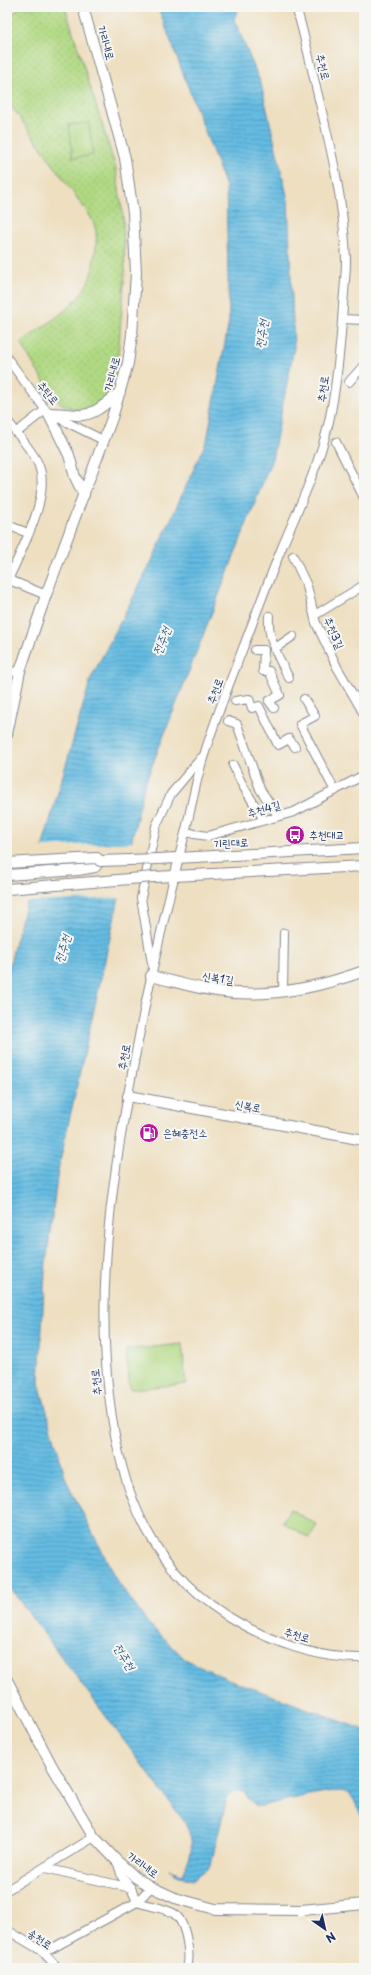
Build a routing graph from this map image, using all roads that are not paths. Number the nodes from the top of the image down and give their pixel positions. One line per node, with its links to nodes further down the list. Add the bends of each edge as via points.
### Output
1 (84, 7): 10 (street, 가리내로, via 125,158 133,213 136,273 133,320 128,363)
2 (296, 7): 5 (street, 추천로, via 324,117 340,195 346,261)
3 (361, 7): 4 (street)
4 (364, 11)
5 (342, 319): 6 (street); 39 (street, 추천로, via 332,407 325,436)
6 (364, 320)
7 (7, 358): 11 (street, 추탄로)
8 (364, 365): 9 (street)
9 (349, 382)
10 (121, 392): 11 (street, via 94,411 78,415); 14 (street, 가리내로)
11 (47, 412): 13 (street); 14 (street, 추탄로); 16 (street, via 69,455 75,477)
12 (7, 420): 13 (street)
13 (16, 433): 19 (street, via 39,466 42,488 37,513)
14 (103, 440): 16 (street, 가리내로)
15 (336, 442): 17 (street)
16 (84, 495): 23 (street, 가리내로)
17 (364, 498)
18 (7, 524): 19 (street)
19 (28, 533): 21 (street)
20 (293, 556): 24 (street, 추천3길, via 307,586)
21 (8, 579): 23 (street)
22 (364, 585): 24 (street)
23 (46, 595): 29 (street, 가리내로)
24 (315, 615): 35 (street, 추천3길, via 316,623 337,667)
25 (269, 616): 27 (street, via 268,625)
26 (293, 636): 27 (street)
27 (274, 649): 31 (street)
28 (255, 650): 34 (street, via 264,650 263,671 269,671 280,695 269,701)
29 (20, 671): 30 (street); 37 (street, 가리내로)
30 (7, 672)
31 (289, 678)
32 (304, 699): 42 (street, via 315,716 300,724)
33 (235, 701): 38 (street, 추천로, via 249,699 252,708 259,706 278,745 289,739)
34 (274, 708)
35 (364, 714)
36 (228, 721): 43 (street, via 237,724 260,788)
37 (7, 734)
38 (295, 747)
39 (203, 756): 45 (street, 추천로); 55 (street, 추천로, via 171,794 156,826 141,898)
40 (233, 765): 44 (street)
41 (364, 775): 42 (street, 추천4길)
42 (335, 791): 43 (street, 추천4길, via 294,812)
43 (278, 816): 44 (street, 추천4길)
44 (264, 820): 45 (street, 추천4길, via 208,836)
45 (186, 831): 47 (street, 추천로)
46 (364, 848): 47 (street, 기린대로)
47 (179, 858): 48 (street, 기린대로, bridge); 52 (street, 추천로)
48 (100, 861): 49 (street, 기린대로, bridge, via 97,858); 51 (street, 기린대로, via 95,867 78,870)
49 (7, 863)
50 (364, 866): 52 (street)
51 (7, 875)
52 (174, 877): 53 (street, bridge); 55 (street, 추천로)
53 (7, 889)
54 (284, 933): 58 (street)
55 (152, 965): 57 (street, 추천로)
56 (364, 971): 58 (street, 신복1길, via 334,982)
57 (151, 976): 58 (street, 신복1길, via 217,992); 59 (street, 추천로)
58 (283, 992)
59 (128, 1096): 60 (street, 신복로); 61 (street, 추천로, via 117,1154 107,1234 104,1335 115,1441 123,1475 136,1509 151,1539 173,1568 218,1610 256,1632 282,1643 333,1656)
60 (364, 1140)
61 (364, 1658)
62 (8, 1685): 63 (street, 가리내로)
63 (94, 1837): 64 (street, 가리내로); 65 (street)
64 (117, 1862): 66 (street, 가리내로); 67 (street, via 122,1877)
65 (45, 1868): 67 (street); 68 (street)
66 (151, 1887): 69 (street); 70 (street, 가리내로, via 175,1898 215,1909 302,1910)
67 (131, 1888): 69 (street)
68 (7, 1890)
69 (137, 1902): 72 (street, via 51,1949); 74 (street, via 174,1914 180,1921 190,1959)
70 (364, 1904)
71 (8, 1932): 72 (street, 송천로)
72 (42, 1951): 73 (street, 송천로)
73 (58, 1968)
74 (187, 1968)

